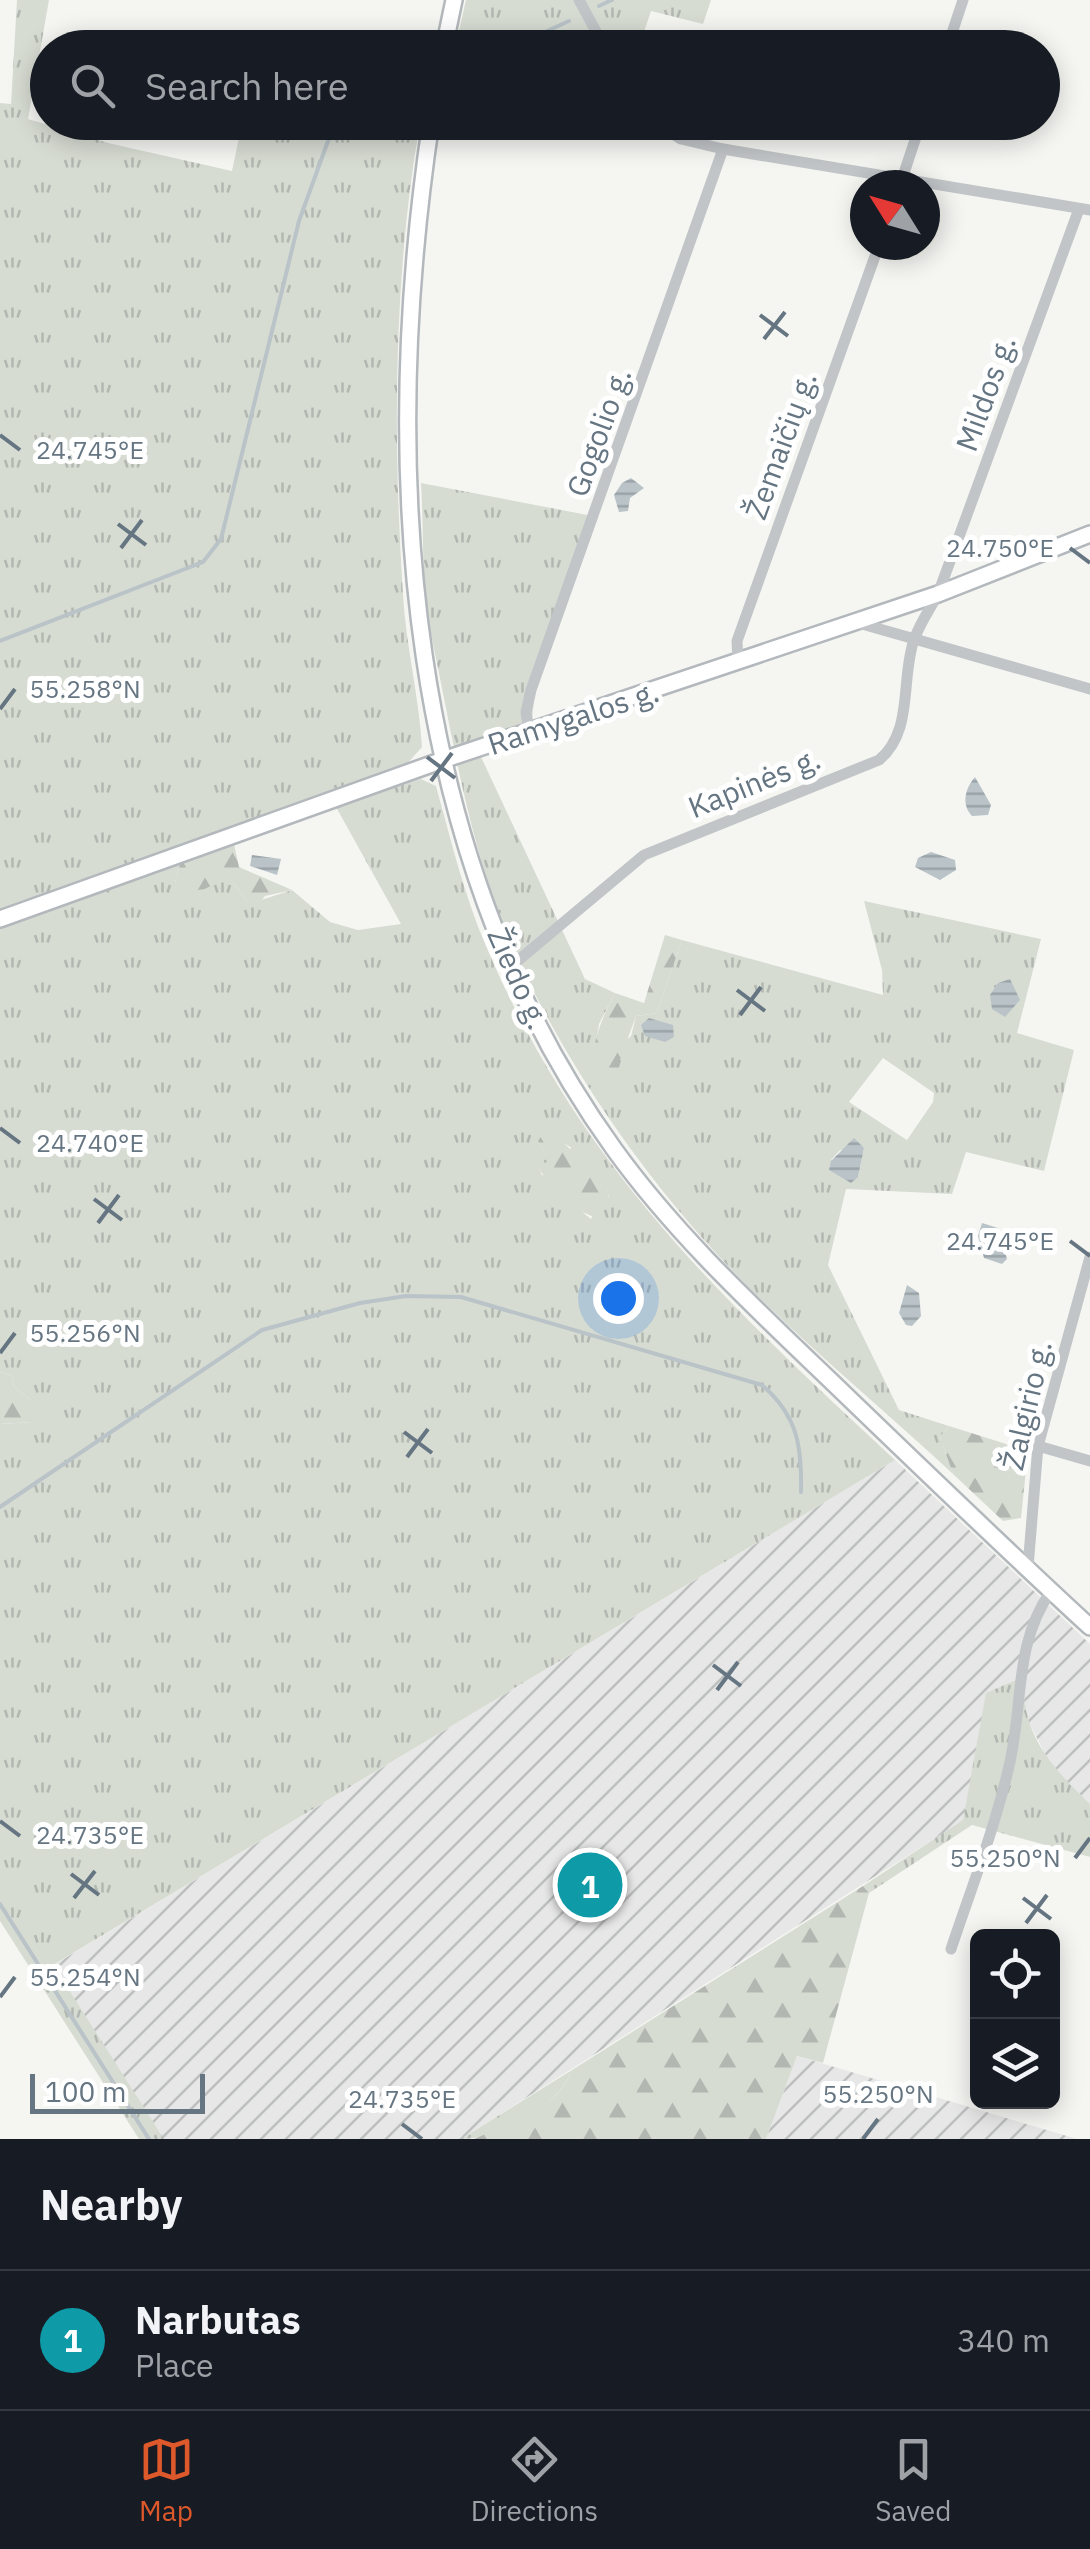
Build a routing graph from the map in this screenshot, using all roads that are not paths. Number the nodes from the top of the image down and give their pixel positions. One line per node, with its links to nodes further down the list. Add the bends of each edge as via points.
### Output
1 (454, 0): 4 (street)
2 (580, 0): 5 (street)
3 (963, 0): 6 (street)
4 (448, 30)
5 (596, 30)
6 (953, 30)
7 (428, 140): 23 (street, Žiedo g., via 411,330 411,480 425,676)
8 (685, 140): 10 (street)
9 (916, 140): 11 (street)
10 (723, 149): 12 (street); 22 (street, Gogolio g., via 531,690)
11 (905, 170)
12 (850, 173)
13 (940, 189): 14 (street)
14 (1085, 210): 17 (street, Mildos g.)
15 (873, 260): 20 (street, Žemaičių g., via 736,642)
16 (1090, 534): 17 (street, Ramygalos g.)
17 (938, 594): 18 (street, Ramygalos g.); 19 (street, Kapinės g.)
18 (855, 622): 19 (street); 20 (street, Ramygalos g.)
19 (914, 641): 21 (street); 25 (street, Kapinės g., via 894,748 879,760 644,855)
20 (738, 662): 22 (street, Ramygalos g.)
21 (1090, 689)
22 (529, 732): 23 (street, Ramygalos g.)
23 (444, 760): 24 (street, Ramygalos g.); 25 (street, Žiedo g.)
24 (0, 919)
25 (508, 968): 29 (street, Žiedo g., via 614,1149 673,1222)
26 (1090, 1257): 27 (street, Žalgirio g.)
27 (1038, 1446): 28 (street); 29 (street, Žalgirio g.)
28 (1090, 1461)
29 (1028, 1567): 30 (street, Žiedo g.)
30 (1051, 1591): 31 (street, Žiedo g.); 32 (street, via 1031,1623 1009,1768)
31 (1090, 1628)
32 (951, 1949)

